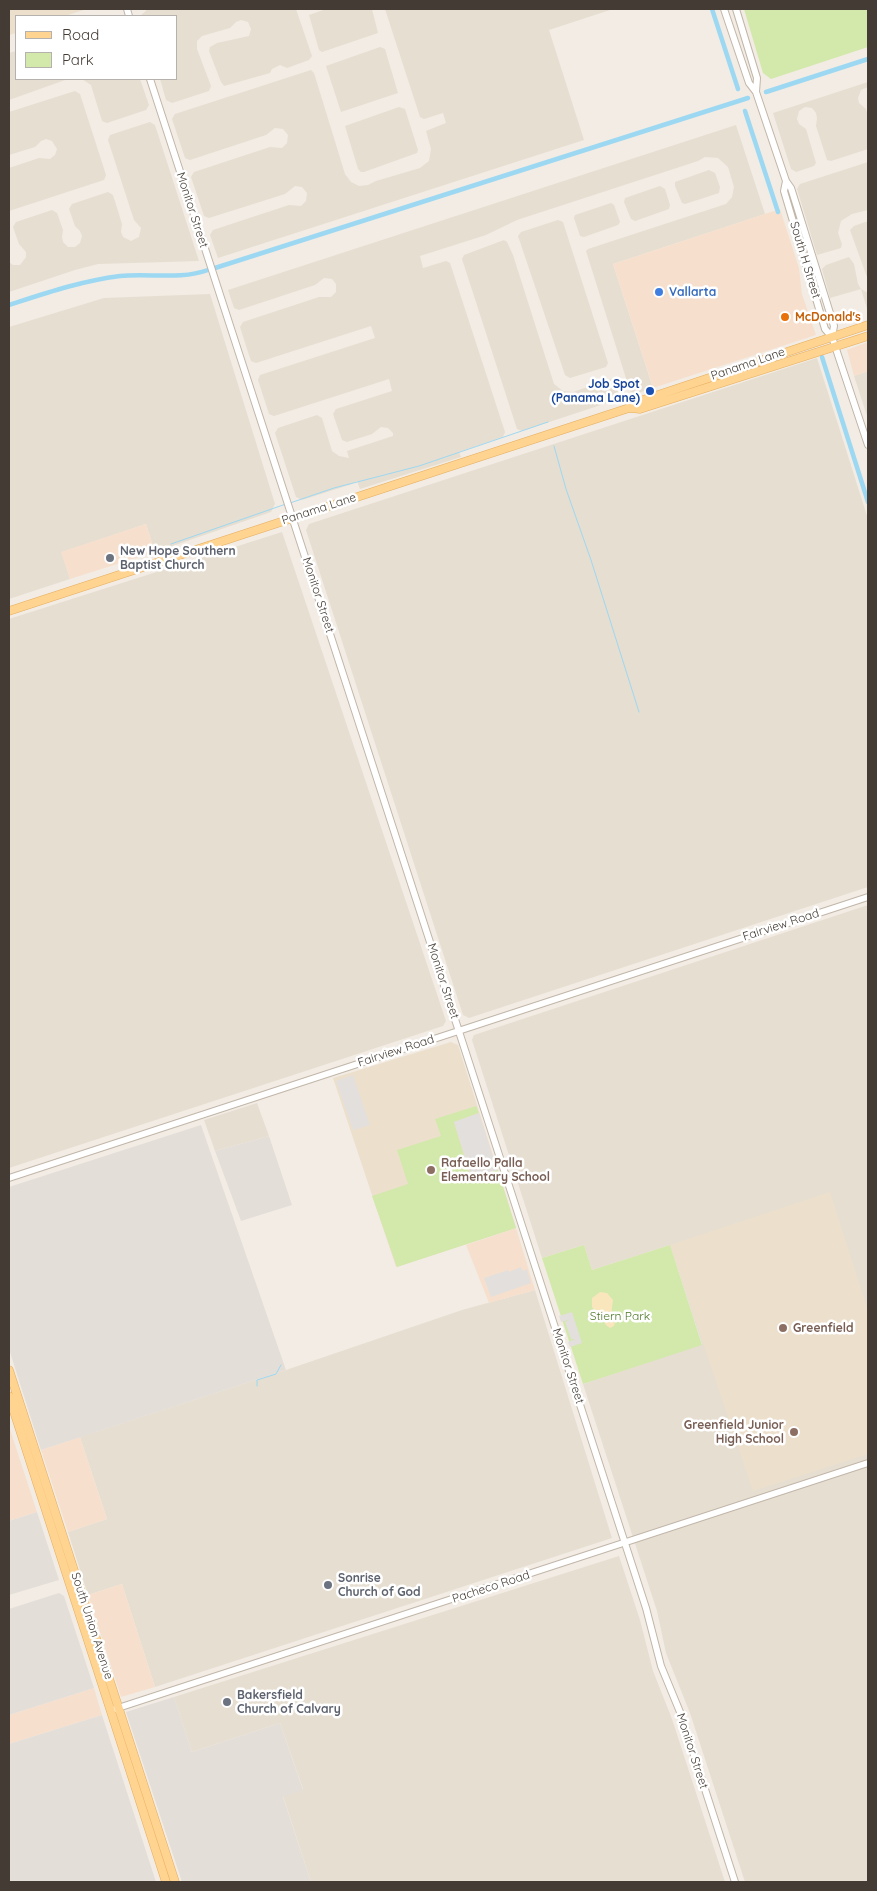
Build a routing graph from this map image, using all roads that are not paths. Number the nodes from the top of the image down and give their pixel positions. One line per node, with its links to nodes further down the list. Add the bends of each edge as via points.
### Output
1 (724, 9): 4 (street, South H Street, via 749,83)
2 (736, 9): 4 (street, South H Street, via 757,78)
3 (150, 80): 16 (street, Monitor Street)
4 (756, 92): 5 (street, South H Street)
5 (786, 181): 6 (street, South H Street, via 784,191); 7 (street, South H Street)
6 (793, 222): 7 (street); 8 (street, South H Street)
7 (815, 263): 9 (street, South H Street)
8 (807, 266): 9 (street); 12 (street, South H Street, via 825,329)
9 (824, 292): 12 (street, South H Street, via 834,326)
10 (868, 325): 12 (main road, Panama Lane)
11 (868, 336): 13 (main road, Panama Lane)
12 (832, 337): 13 (street, South H Street); 14 (main road, Panama Lane, via 636,402)
13 (836, 346): 14 (main road, Panama Lane, via 640,409); 15 (street, South H Street)
14 (629, 408): 16 (main road, Panama Lane)
15 (868, 445)
16 (293, 518): 17 (main road, Panama Lane); 19 (street, Monitor Street)
17 (9, 611)
18 (868, 897): 19 (street, Fairview Road)
19 (459, 1030): 20 (street, Fairview Road); 27 (street, Monitor Street)
20 (9, 1178)
21 (9, 1370): 24 (main road, South Union Avenue)
22 (9, 1391): 24 (main road)
23 (9, 1396): 26 (main road, South Union Avenue)
24 (31, 1439): 29 (main road, South Union Avenue)
25 (868, 1464): 27 (street, Pacheco Road)
26 (54, 1535): 28 (main road, South Union Avenue); 29 (main road, via 72,1580)
27 (625, 1543): 31 (street, Pacheco Road); 34 (street, Monitor Street, via 661,1666 680,1712)
28 (70, 1585): 30 (main road); 32 (main road, South Union Avenue)
29 (78, 1585): 30 (main road, South Union Avenue)
30 (94, 1634): 31 (main road, South Union Avenue)
31 (116, 1709): 33 (main road, South Union Avenue)
32 (166, 1882)
33 (175, 1882)
34 (735, 1882)

